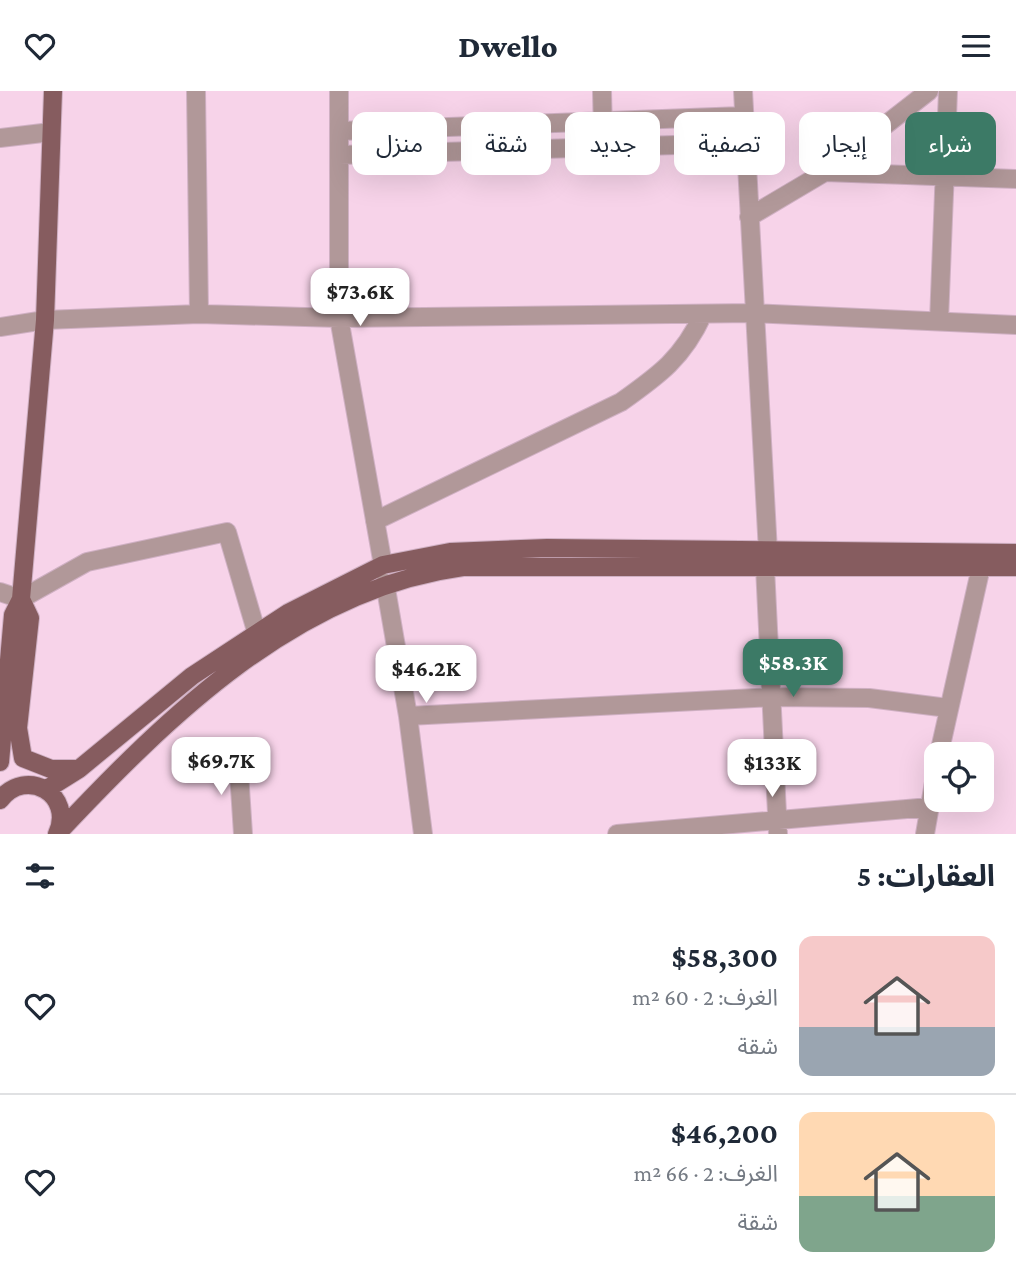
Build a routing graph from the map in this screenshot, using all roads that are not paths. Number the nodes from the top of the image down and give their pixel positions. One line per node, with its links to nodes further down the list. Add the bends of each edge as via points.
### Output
1 (53, 91): 13 (main road)
2 (196, 91): 24 (street)
3 (340, 91): 12 (street)
4 (602, 91): 8 (street)
5 (743, 91): 9 (street)
6 (929, 91): 10 (street)
7 (948, 91): 20 (street)
8 (603, 112)
9 (743, 112)
10 (891, 121)
11 (565, 122): 12 (street)
12 (340, 131): 16 (street)
13 (51, 132): 14 (street); 27 (main road)
14 (0, 138)
15 (565, 148): 16 (street)
16 (340, 155): 26 (street)
17 (746, 175): 22 (street)
18 (820, 175): 22 (street)
19 (886, 175): 20 (street)
20 (946, 178): 21 (street); 28 (street)
21 (1016, 179)
22 (749, 217): 23 (street)
23 (753, 313): 25 (street); 28 (street); 33 (street)
24 (199, 314): 26 (street); 27 (street)
25 (702, 314): 26 (street); 31 (street, via 690,343 657,376 621,402)
26 (339, 318): 31 (street)
27 (45, 320): 30 (street); 39 (main road)
28 (939, 321): 29 (street)
29 (1016, 325)
30 (0, 327)
31 (375, 521): 34 (street)
32 (1016, 553): 33 (main road)
33 (767, 560): 34 (main road, via 547,548 450,552); 35 (main road); 37 (main road, via 463,568); 41 (street)
34 (383, 565): 40 (main road, via 288,613)
35 (981, 567): 36 (main road); 42 (street)
36 (1016, 567)
37 (385, 583): 43 (street); 54 (main road, via 295,627 206,689 97,790)
38 (0, 592): 39 (street)
39 (21, 599): 40 (street, via 87,562 228,532); 46 (main road, via 30,618 18,728); 47 (main road, via 13,615)
40 (257, 634): 48 (main road, via 192,675)
41 (773, 697): 42 (street, via 869,698); 43 (street); 53 (street)
42 (948, 708): 44 (street)
43 (408, 716): 56 (street)
44 (941, 742)
45 (238, 757): 55 (street)
46 (23, 758): 48 (main road, via 51,769); 49 (main road)
47 (0, 762)
48 (79, 769): 49 (main road)
49 (41, 787): 50 (main road, via 14,787); 54 (main road, via 60,804)
50 (0, 800)
51 (924, 808): 53 (street)
52 (929, 812): 58 (street)
53 (777, 826): 57 (street)
54 (58, 834)
55 (243, 834)
56 (423, 834)
57 (617, 834)
58 (925, 834)

